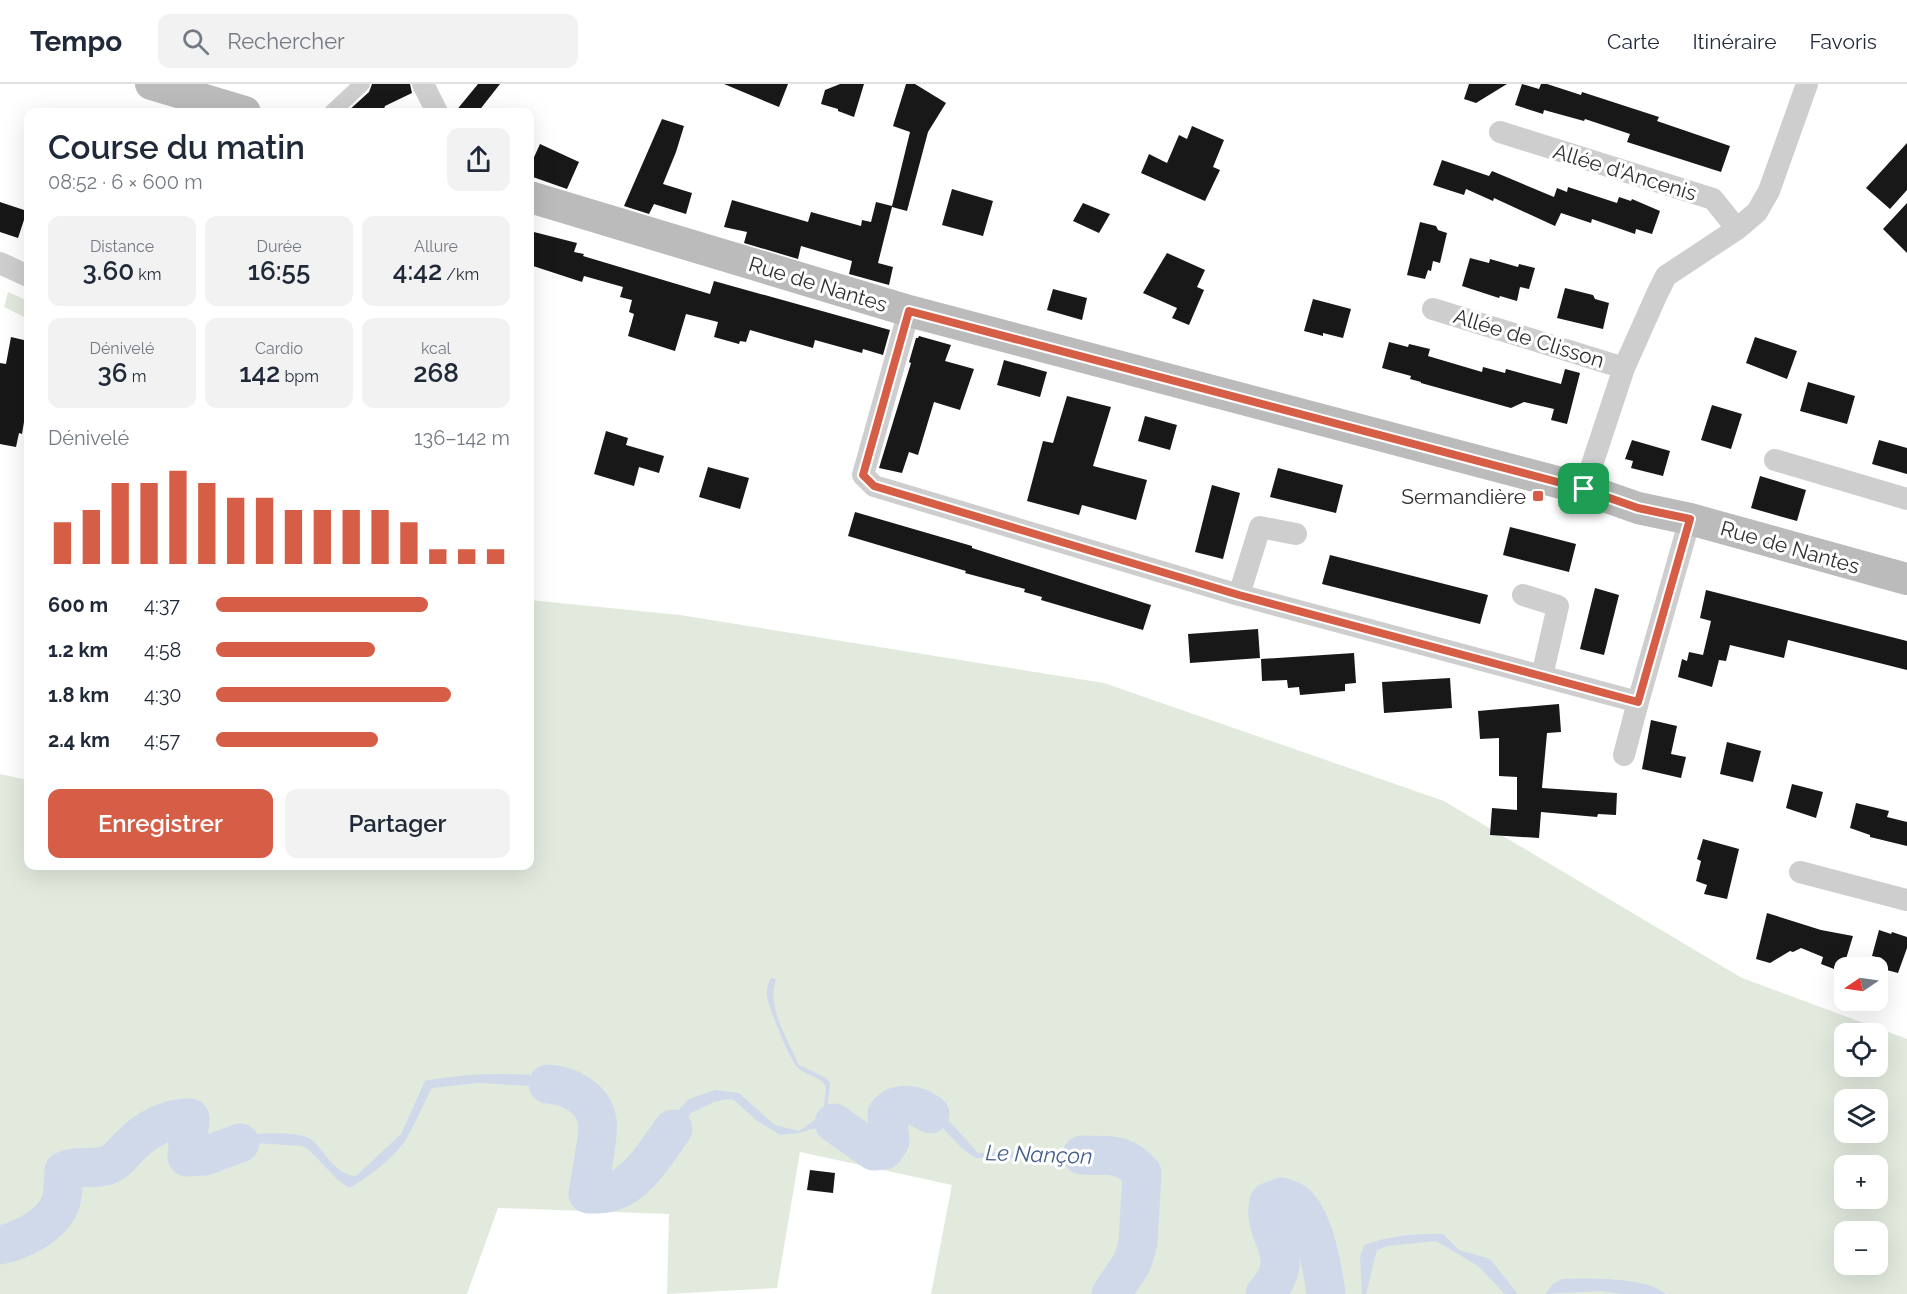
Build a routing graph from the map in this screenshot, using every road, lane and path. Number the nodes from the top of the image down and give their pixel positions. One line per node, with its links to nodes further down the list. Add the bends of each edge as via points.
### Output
1 (151, 84): 5 (main road)
2 (362, 84): 6 (street)
3 (423, 84): 7 (street)
4 (1807, 84): 10 (street, via 1769,191 1757,212)
5 (231, 108)
6 (336, 108)
7 (435, 108)
8 (1500, 132): 10 (street, Allée d'Ancenis, via 1713,199)
9 (534, 198): 14 (main road, Rue de Nantes)
10 (1737, 229): 15 (street, via 1666,276)
11 (0, 263): 12 (street)
12 (24, 274)
13 (1433, 309): 15 (street, Allée de Clisson)
14 (909, 311): 17 (main road, Rue de Nantes); 22 (street, via 863,475 874,486)
15 (1624, 368): 17 (street)
16 (1775, 460): 18 (street)
17 (1584, 489): 19 (main road, Rue de Nantes, via 1638,508)
18 (1907, 499)
19 (1690, 519): 21 (main road, Rue de Nantes); 25 (street)
20 (1296, 534): 22 (street, via 1260,526)
21 (1907, 579)
22 (1239, 595): 24 (street)
23 (1524, 595): 24 (street, via 1558,606)
24 (1542, 676): 25 (street)
25 (1638, 702): 26 (street)
26 (1624, 755)
27 (1800, 872): 28 (street)
28 (1907, 900)

